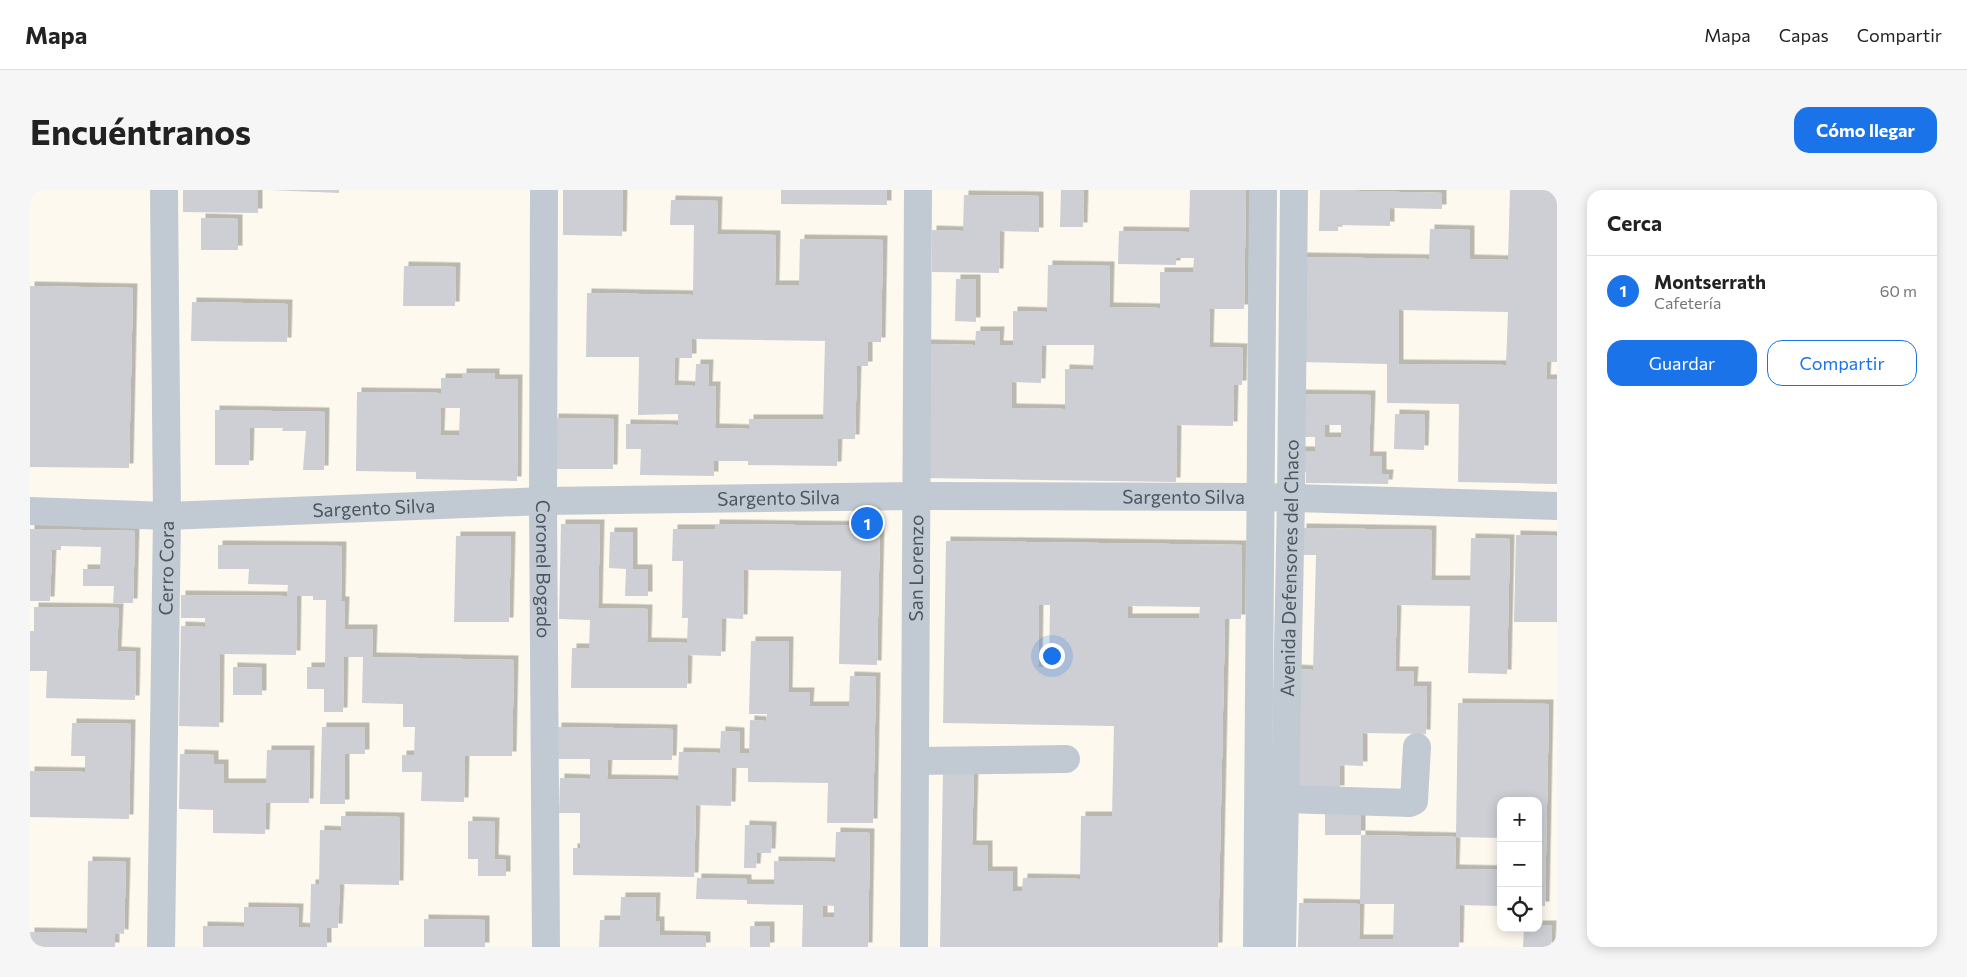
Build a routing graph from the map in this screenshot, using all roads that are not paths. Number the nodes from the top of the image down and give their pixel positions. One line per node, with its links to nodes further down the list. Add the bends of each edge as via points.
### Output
1 (164, 190): 12 (street, Cerro Cora)
2 (544, 190): 9 (street, Coronel Bogado)
3 (918, 190): 6 (street, San Lorenzo)
4 (1263, 190): 7 (street, Avenida Defensores del Chaco)
5 (1294, 190): 8 (street, Avenida Defensores del Chaco)
6 (916, 496): 7 (street, Sargento Silva); 9 (street, Sargento Silva); 15 (street, San Lorenzo)
7 (1261, 497): 8 (street, Sargento Silva); 20 (street, Avenida Defensores del Chaco)
8 (1291, 498): 10 (street, Sargento Silva); 16 (street, Avenida Defensores del Chaco)
9 (543, 500): 12 (street, Sargento Silva); 18 (street, Coronel Bogado)
10 (1557, 506)
11 (30, 511): 12 (street, Sargento Silva)
12 (167, 516): 17 (street, Cerro Cora)
13 (1417, 747): 16 (street, via 1414,801)
14 (1066, 759): 15 (street)
15 (916, 761): 19 (street, San Lorenzo)
16 (1285, 799): 21 (street, Avenida Defensores del Chaco)
17 (161, 947)
18 (546, 947)
19 (914, 947)
20 (1257, 947)
21 (1282, 947)

